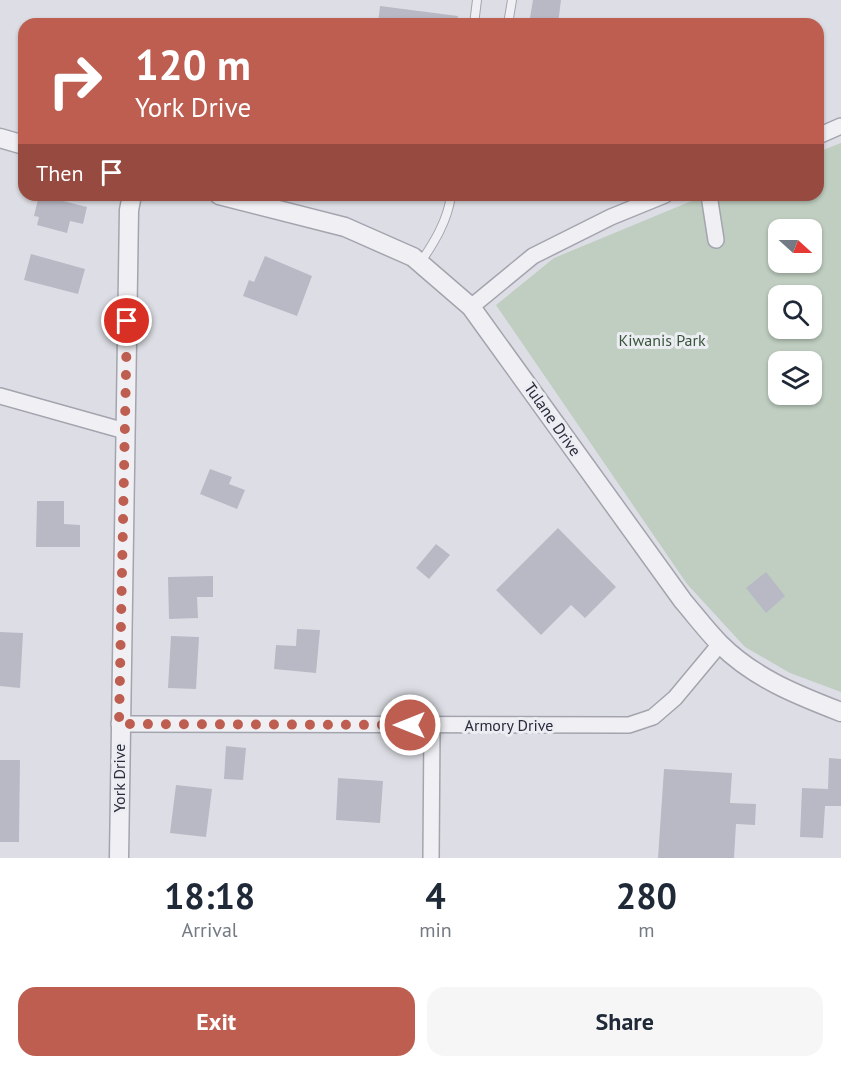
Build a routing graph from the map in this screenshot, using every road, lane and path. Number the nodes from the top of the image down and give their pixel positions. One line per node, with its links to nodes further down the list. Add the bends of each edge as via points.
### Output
1 (477, 0): 3 (lane)
2 (512, 0): 4 (lane)
3 (475, 18)
4 (509, 18)
5 (841, 126): 6 (street)
6 (824, 133)
7 (0, 138): 8 (street)
8 (18, 143)
9 (131, 201): 18 (street, York Drive)
10 (243, 201): 15 (street, Tulane Drive, via 345,227)
11 (449, 201): 15 (lane, via 433,244)
12 (650, 201): 16 (street, via 533,256)
13 (710, 201): 14 (street)
14 (716, 240)
15 (420, 263): 16 (street, Tulane Drive)
16 (471, 307): 19 (street, Tulane Drive, via 683,602)
17 (0, 396): 18 (street)
18 (125, 430): 21 (street, York Drive)
19 (720, 644): 20 (street, Tulane Drive, via 788,692); 22 (street, Armory Drive, via 675,698 653,717 628,725)
20 (841, 712)
21 (119, 724): 22 (street, Armory Drive); 23 (street, York Drive)
22 (432, 725): 24 (street)
23 (119, 858)
24 (431, 858)

